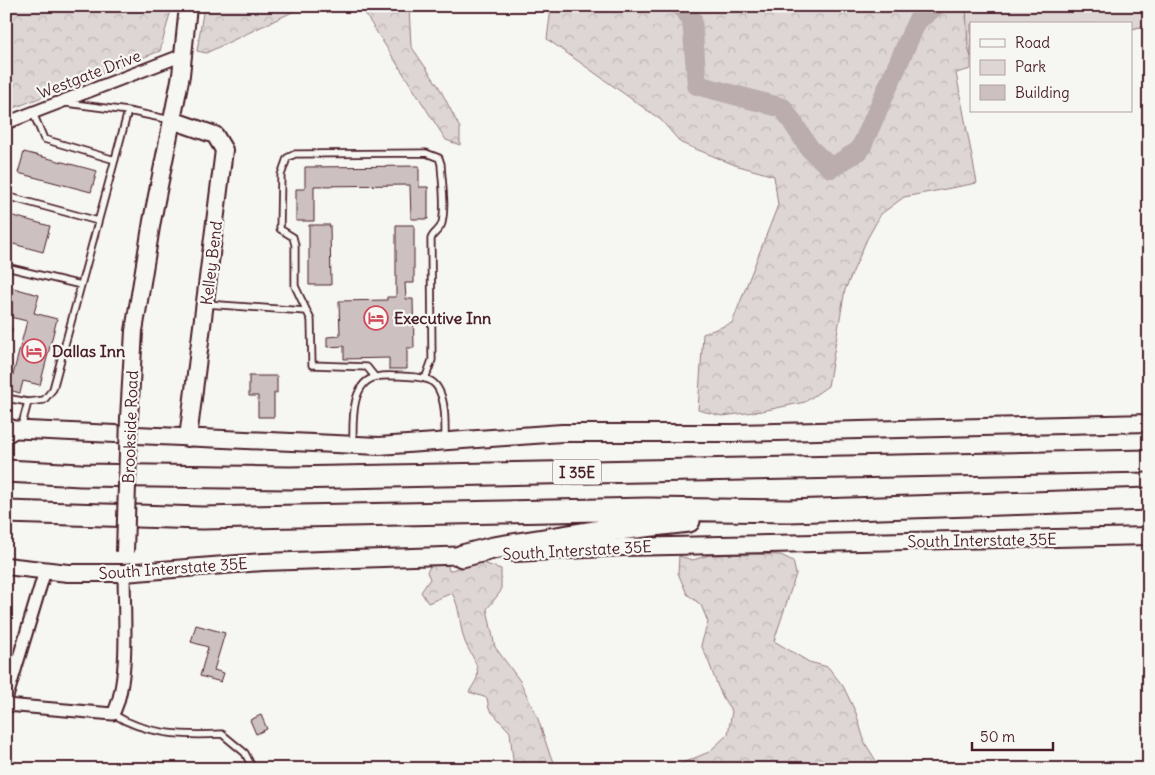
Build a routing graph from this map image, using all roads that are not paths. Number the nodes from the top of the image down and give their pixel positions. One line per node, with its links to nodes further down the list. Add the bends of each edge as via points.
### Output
1 (188, 6): 2 (main road, Brookside Road)
2 (183, 55): 3 (street, Westgate Drive); 6 (main road, Brookside Road)
3 (59, 103): 4 (lane); 5 (street, Westgate Drive)
4 (128, 111): 6 (lane); 8 (lane)
5 (33, 113): 7 (street, Westgate Drive); 8 (lane, via 44,139)
6 (172, 120): 13 (main road, Kelley Bend, via 215,135 224,150); 35 (main road, Brookside Road, bridge, via 134,331)
7 (6, 124)
8 (115, 160): 10 (lane)
9 (6, 196): 10 (lane)
10 (98, 221): 12 (lane)
11 (6, 267): 12 (lane)
12 (81, 285): 20 (lane, via 53,389 44,400)
13 (206, 304): 14 (lane); 23 (main road, Kelley Bend)
14 (306, 311): 17 (lane, via 310,320 312,365 367,367); 18 (lane, via 295,286 295,244 293,238 280,229 281,175 287,158 306,154 426,153 439,158 443,216 441,226 431,239 432,360)
15 (6, 329): 16 (lane)
16 (6, 337)
17 (375, 376): 18 (lane); 25 (lane, via 364,385 358,396 354,410)
18 (425, 379): 24 (lane, via 432,381 440,394)
19 (6, 398): 20 (lane)
20 (28, 402): 22 (lane)
21 (1149, 423): 24 (main road, via 734,433 562,433)
22 (11, 430): 23 (main road)
23 (188, 438): 25 (main road)
24 (445, 441): 25 (main road)
25 (354, 446)
26 (1149, 461): 27 (highway, I 35E, via 290,478)
27 (6, 471)
28 (1149, 500): 29 (highway)
29 (789, 511): 30 (highway, via 648,509 202,518); 32 (highway, via 600,531)
30 (6, 512)
31 (1149, 536): 32 (main road, South Interstate 35E, via 622,547)
32 (462, 556): 35 (main road, South Interstate 35E, via 262,562)
33 (6, 566): 34 (main road, South Interstate 35E)
34 (44, 571): 35 (main road, South Interstate 35E); 36 (street)
35 (124, 573): 38 (street, Brookside Road, via 123,667 120,697)
36 (6, 700)
37 (6, 705): 38 (street)
38 (113, 714): 39 (lane, via 131,726 152,731 222,734 245,753)
39 (253, 769)

